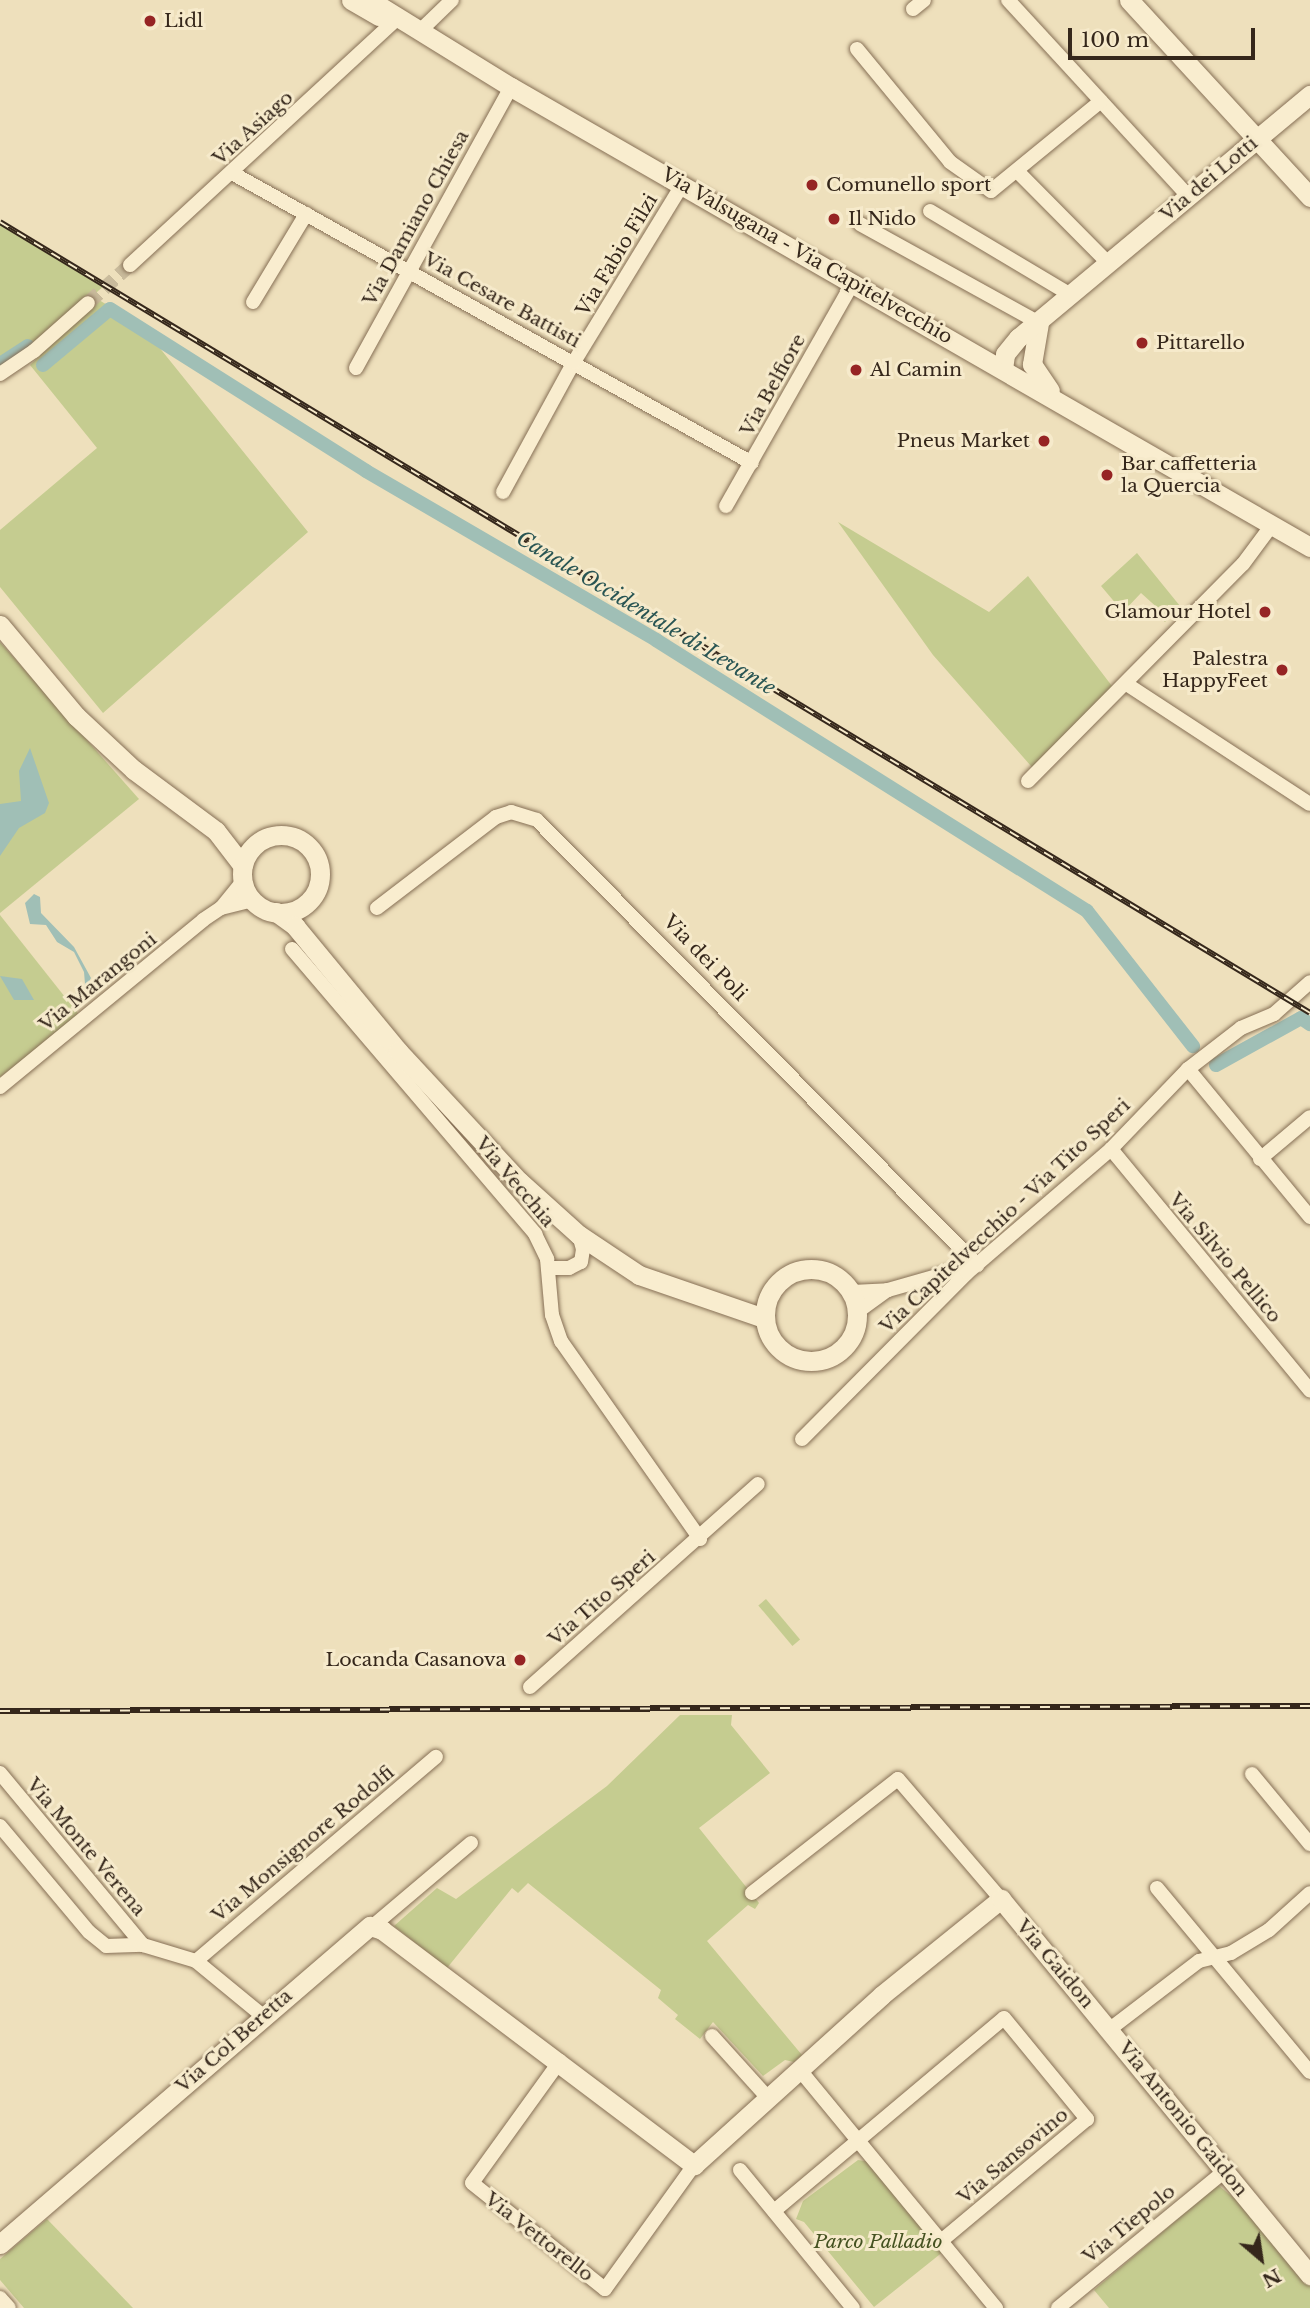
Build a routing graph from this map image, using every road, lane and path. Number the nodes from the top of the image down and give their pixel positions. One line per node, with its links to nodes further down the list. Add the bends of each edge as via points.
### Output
1 (351, 0): 6 (main road)
2 (370, 0): 6 (main road)
3 (452, 0): 7 (street)
4 (1008, 0): 12 (street)
5 (1129, 0): 13 (main road)
6 (396, 20): 7 (main road); 9 (main road); 15 (street, Via Asiago)
7 (421, 30): 9 (main road)
8 (857, 49): 14 (street, via 967,178 991,191)
9 (485, 72): 10 (main road, Via Valsugana - Via Capitelvecchio)
10 (511, 87): 16 (main road, Via Valsugana - Via Capitelvecchio); 24 (street, Via Damiano Chiesa)
11 (1310, 95): 13 (main road, Via dei Lotti)
12 (1101, 101): 14 (street); 17 (street)
13 (1256, 138): 17 (main road, Via dei Lotti); 18 (main road)
14 (1018, 172): 22 (street)
15 (232, 173): 20 (street, Via Cesare Battisti); 23 (street, Via Asiago)
16 (682, 185): 25 (main road, Via Valsugana - Via Capitelvecchio); 31 (street, Via Fabio Filzi)
17 (1188, 196): 22 (main road, Via dei Lotti)
18 (1310, 197)
19 (930, 211): 26 (street)
20 (306, 214): 24 (street, Via Cesare Battisti); 27 (street)
21 (860, 224): 29 (street)
22 (1109, 264): 26 (main road, Via dei Lotti)
23 (130, 265)
24 (409, 271): 31 (street, Via Cesare Battisti); 32 (street, Via Damiano Chiesa)
25 (853, 282): 30 (main road, Via Valsugana - Via Capitelvecchio); 36 (street, Via Belfiore)
26 (1071, 295): 29 (main road, Via dei Lotti)
27 (253, 302)
28 (88, 303): 34 (street)
29 (1030, 333): 30 (main road); 33 (main road, Via dei Lotti, via 1005,354); 35 (main road, via 1032,364)
30 (966, 348): 33 (main road, Via Valsugana - Via Capitelvecchio)
31 (574, 362): 36 (street, Via Cesare Battisti); 37 (street, Via Fabio Filzi)
32 (356, 368)
33 (1003, 369): 35 (main road, Via Valsugana - Via Capitelvecchio)
34 (0, 374)
35 (1060, 402): 39 (main road, Via Valsugana - Via Capitelvecchio)
36 (752, 463): 38 (street, Via Belfiore)
37 (503, 492)
38 (726, 506)
39 (1272, 525): 40 (main road, Via Valsugana - Via Capitelvecchio); 42 (street, via 1249,559)
40 (1310, 547)
41 (0, 625): 45 (main road, via 76,716 134,770)
42 (1128, 685): 43 (street); 44 (street)
43 (1028, 781)
44 (1310, 804)
45 (216, 831): 46 (main road); 47 (main road)
46 (262, 840): 47 (main road); 48 (main road, via 283,835 312,849 320,880)
47 (243, 874): 49 (main road); 50 (street, Via Marangoni)
48 (310, 899): 52 (main road, via 295,910); 53 (main road)
49 (252, 900): 50 (street, Via Marangoni); 52 (main road)
50 (221, 908): 56 (street, Via Marangoni)
51 (377, 908): 64 (street, Via dei Poli, via 496,817 512,812 537,820)
52 (276, 912): 53 (main road)
53 (298, 942): 61 (main road, via 519,1181); 65 (street, Via Vecchia, via 535,1234)
54 (1310, 982): 55 (street, Via Capitelvecchio - Via Tito Speri, via 1274,1014 1241,1028)
55 (1188, 1069): 58 (street, Via Capitelvecchio - Via Tito Speri); 59 (street)
56 (0, 1087)
57 (1310, 1117): 59 (street)
58 (1111, 1149): 64 (street, Via Capitelvecchio - Via Tito Speri); 72 (street, Via Silvio Pellico)
59 (1260, 1159): 60 (street)
60 (1310, 1217)
61 (579, 1236): 62 (main road); 63 (street)
62 (613, 1259): 63 (street); 69 (main road, via 674,1291)
63 (580, 1262): 65 (street, via 569,1268)
64 (977, 1265): 66 (street); 73 (street, Via Capitelvecchio - Via Tito Speri)
65 (548, 1268): 75 (street, Via Vecchia, via 552,1315 561,1340)
66 (888, 1290): 67 (street); 70 (street)
67 (852, 1293): 68 (main road, via 833,1274 808,1268 783,1277); 70 (main road)
68 (767, 1298): 69 (main road); 71 (main road)
69 (730, 1304): 71 (main road)
70 (857, 1312): 71 (main road, via 846,1345 833,1356 813,1361 779,1349)
71 (764, 1318)
72 (1310, 1390)
73 (802, 1439)
74 (758, 1484): 75 (street)
75 (700, 1539): 76 (street, Via Tito Speri)
76 (530, 1687)
77 (436, 1756): 90 (street, Via Monsignore Rodolfi)
78 (0, 1773): 88 (street, Via Monte Verena)
79 (1252, 1774): 82 (street)
80 (0, 1826): 88 (street, Via Monte Verena, via 89,1932 106,1946)
81 (471, 1843): 87 (street, Via Col Beretta)
82 (1310, 1844)
83 (1157, 1888): 89 (street)
84 (1310, 1893): 89 (street, via 1269,1930)
85 (752, 1894): 86 (street, via 898,1779)
86 (1001, 1899): 92 (main road, Via Gaidon); 95 (main road, Via Vettorello)
87 (374, 1925): 91 (main road, Via Col Beretta, via 363,1928); 94 (main road)
88 (143, 1945): 90 (street, Via Monte Verena)
89 (1215, 1957): 92 (street, via 1199,1961); 96 (street)
90 (196, 1961): 91 (street)
91 (263, 2016): 104 (main road, Via Col Beretta)
92 (1110, 2029): 101 (main road, Via Antonio Gaidon)
93 (712, 2036): 97 (street)
94 (560, 2061): 99 (main road); 99 (street, Via Vettorello, via 472,2183 605,2289)
95 (799, 2069): 97 (main road, Via Vettorello); 98 (street)
96 (1310, 2072)
97 (768, 2098): 99 (main road, Via Vettorello)
98 (857, 2140): 102 (street); 103 (street); 103 (street, Via Sansovino, via 1004,2018 1087,2119)
99 (694, 2165)
100 (740, 2170): 102 (street)
101 (1225, 2171): 105 (main road, Via Antonio Gaidon); 110 (street, Via Tiepolo)
102 (774, 2211): 108 (street)
103 (941, 2241): 109 (street)
104 (0, 2244)
105 (1310, 2275)
106 (0, 2298): 107 (street)
107 (9, 2308)
108 (853, 2308)
109 (996, 2308)
110 (1058, 2308)

